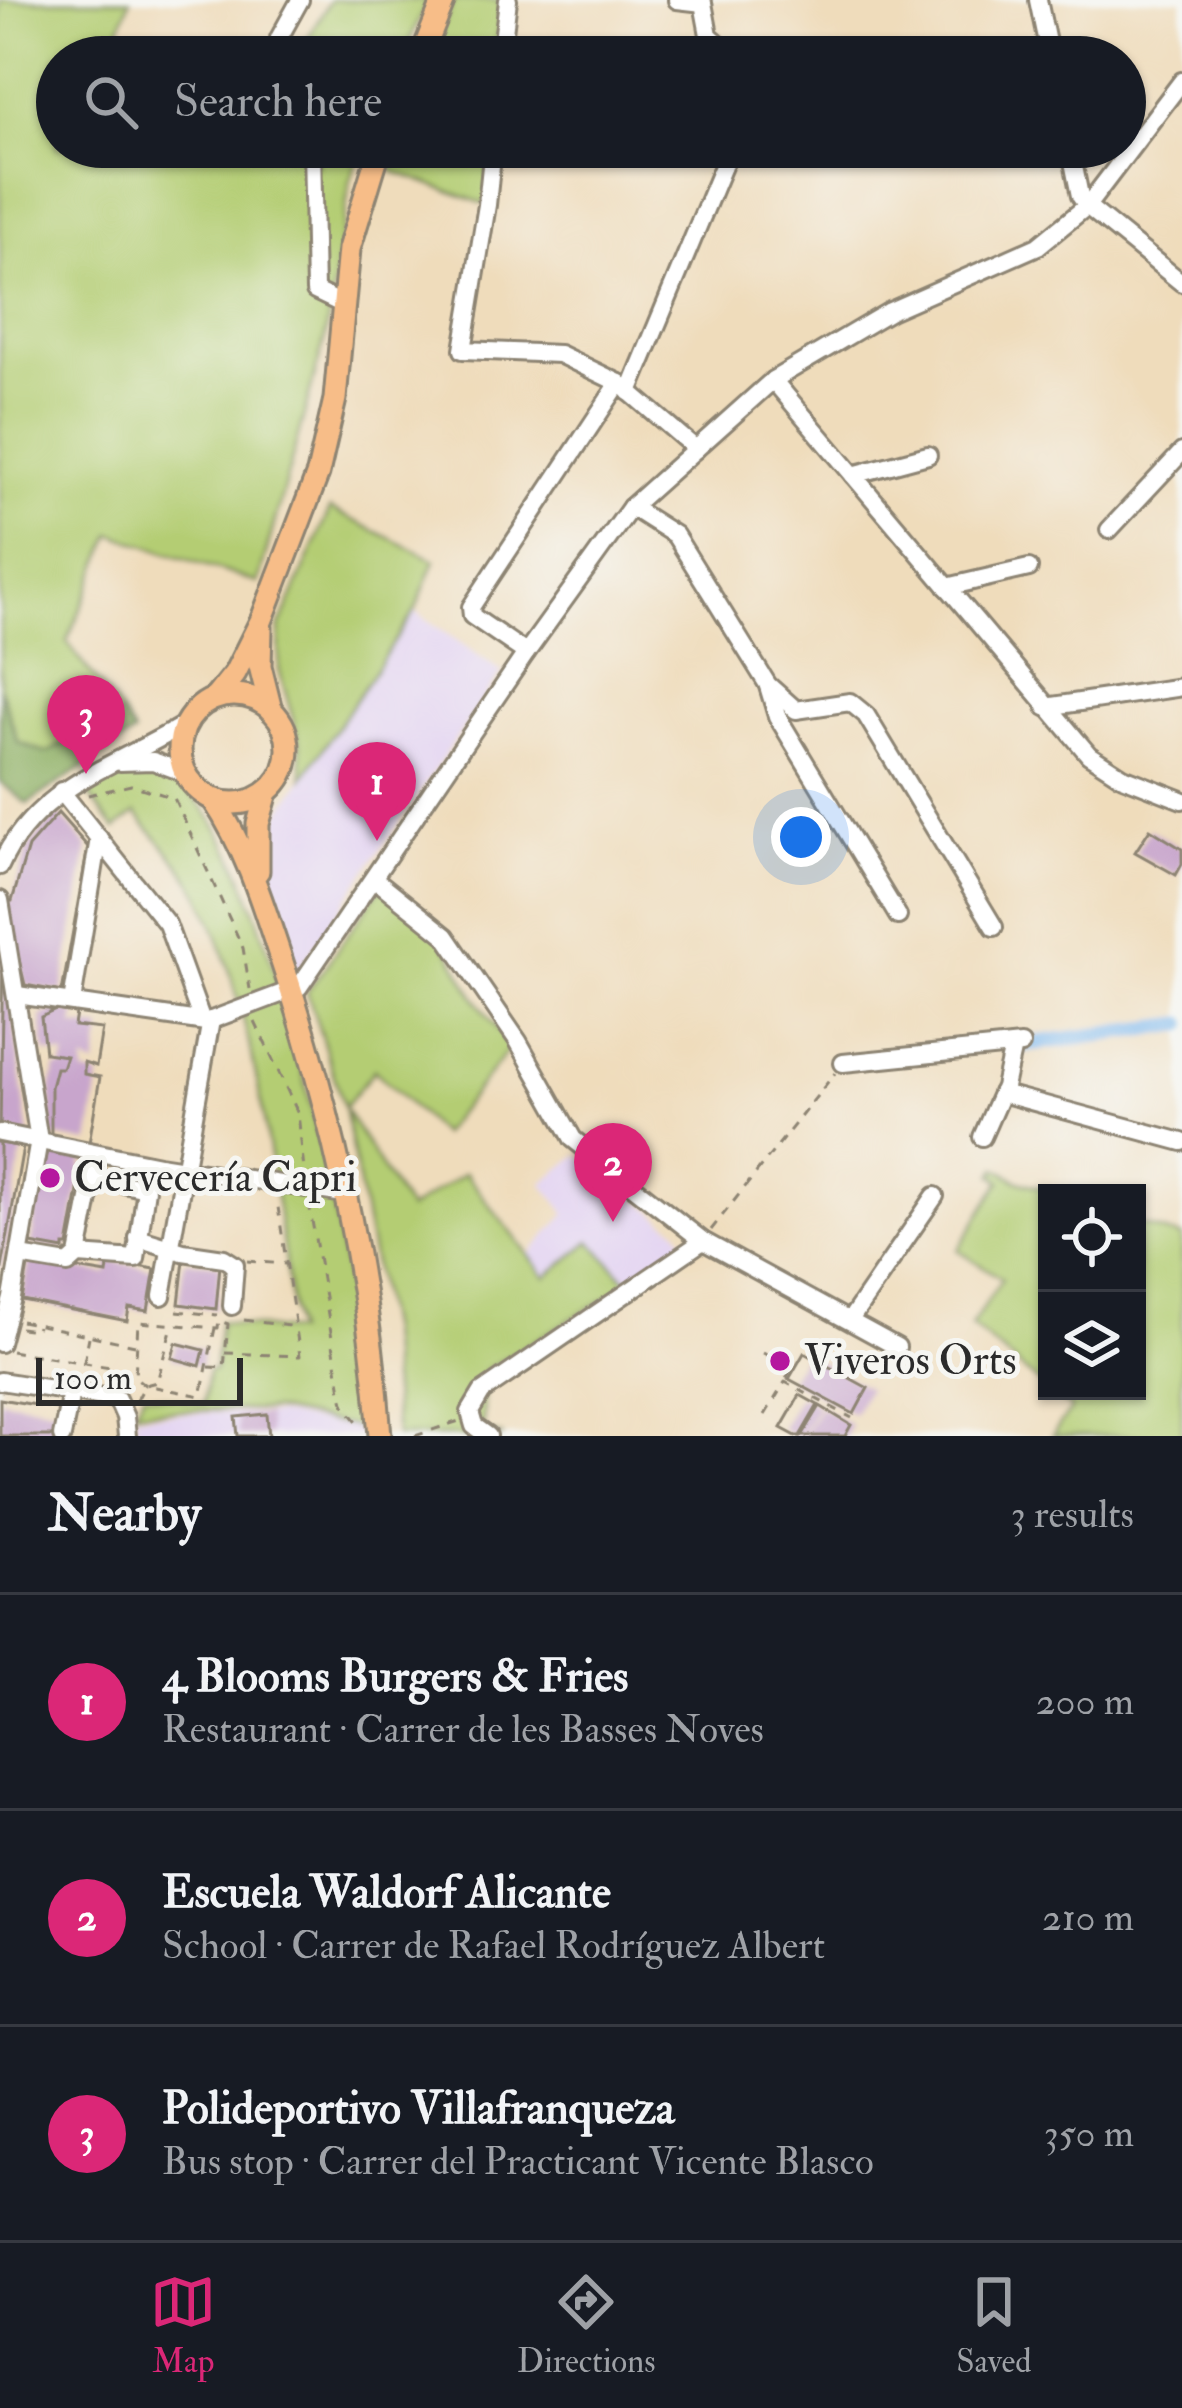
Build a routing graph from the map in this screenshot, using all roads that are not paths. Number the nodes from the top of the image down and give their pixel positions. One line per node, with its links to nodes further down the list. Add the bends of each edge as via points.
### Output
1 (301, 0): 7 (street)
2 (445, 0): 8 (main road)
3 (508, 0): 9 (street)
4 (676, 0): 6 (street)
5 (1038, 0): 11 (street)
6 (703, 3): 10 (street)
7 (280, 36)
8 (430, 36)
9 (504, 36)
10 (711, 36)
11 (1046, 36)
12 (1182, 81): 13 (street)
13 (1146, 128)
14 (312, 168): 22 (street, via 315,291)
15 (373, 168): 22 (main road)
16 (491, 168): 24 (street, via 463,350 559,354)
17 (722, 168): 24 (street)
18 (1074, 168): 20 (street)
19 (1116, 168): 20 (street)
20 (1087, 206): 21 (street); 23 (street, via 1038,246 890,311)
21 (1182, 283)
22 (342, 304): 33 (main road, via 327,440)
23 (773, 380): 25 (street); 28 (street)
24 (624, 387): 25 (street); 34 (street, via 471,607 472,616)
25 (696, 449): 29 (street)
26 (1182, 452): 30 (street)
27 (928, 454): 28 (street)
28 (853, 476): 32 (street)
29 (631, 507): 34 (street); 35 (street, via 675,535)
30 (1109, 530)
31 (1029, 568): 32 (street)
32 (947, 587): 38 (street)
33 (262, 619): 37 (main road); 39 (main road, via 260,666)
34 (526, 653): 49 (street)
35 (768, 685): 52 (street, via 777,716); 53 (street, via 796,710 850,702 866,716)
36 (1182, 687): 38 (street)
37 (215, 698): 39 (main road, via 245,696); 40 (main road)
38 (1046, 707): 46 (street, via 1089,755)
39 (271, 710): 44 (main road, via 288,752)
40 (185, 724): 41 (street); 42 (main road)
41 (113, 763): 42 (street, via 153,760); 43 (street)
42 (185, 773): 45 (main road)
43 (61, 791): 47 (street); 48 (street)
44 (267, 792): 45 (main road, via 246,802); 50 (main road, via 257,836)
45 (212, 799): 50 (main road)
46 (1182, 800)
47 (100, 838): 57 (street); 58 (street, via 167,924)
48 (3, 853): 51 (street)
49 (375, 879): 55 (street); 71 (street, via 446,936 573,1139)
50 (260, 890): 55 (main road)
51 (0, 896): 54 (street)
52 (898, 916)
53 (994, 927)
54 (3, 928): 56 (street)
55 (291, 991): 58 (street); 68 (main road)
56 (17, 995): 57 (street); 63 (street)
57 (71, 1002): 58 (street)
58 (207, 1021): 66 (street)
59 (843, 1063): 60 (street, via 1017,1045)
60 (1001, 1093): 62 (street); 64 (street)
61 (0, 1133): 63 (street)
62 (982, 1137)
63 (39, 1140): 65 (street); 74 (street)
64 (1182, 1142)
65 (98, 1154): 66 (street); 67 (street)
66 (185, 1169): 68 (street); 72 (street)
67 (93, 1177): 70 (street, via 146,1189); 73 (street)
68 (344, 1194): 85 (main road)
69 (934, 1196): 78 (street)
70 (138, 1238): 72 (street); 73 (street, via 136,1259)
71 (703, 1241): 78 (street, via 747,1278); 86 (street, via 482,1392 470,1412)
72 (170, 1246): 75 (street); 76 (street, via 235,1265)
73 (78, 1255): 74 (street, via 68,1264)
74 (20, 1256): 77 (street)
75 (162, 1296)
76 (227, 1316)
77 (10, 1321): 79 (street)
78 (850, 1321): 80 (street)
79 (5, 1347)
80 (897, 1347)
81 (0, 1381): 82 (street)
82 (71, 1393): 83 (street); 84 (street, via 116,1399)
83 (62, 1436)
84 (127, 1436)
85 (380, 1436)
86 (488, 1436)

